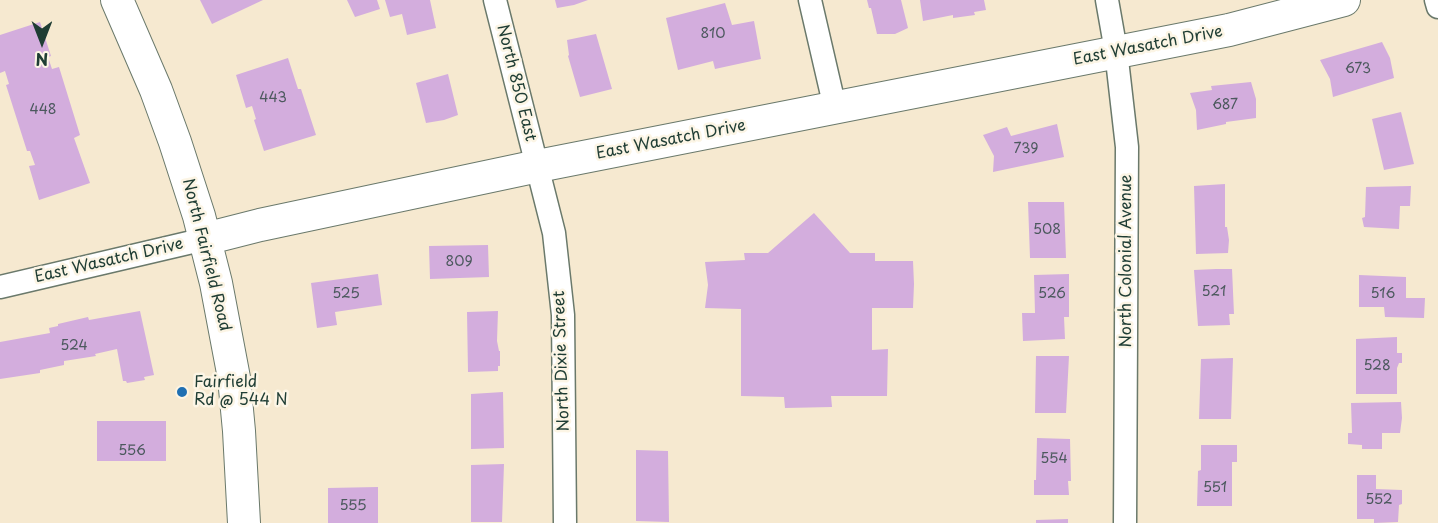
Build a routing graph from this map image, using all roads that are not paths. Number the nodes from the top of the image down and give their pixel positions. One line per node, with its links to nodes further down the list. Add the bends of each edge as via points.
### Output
1 (117, 0): 11 (street, North Fairfield Road, via 166,116)
2 (495, 0): 10 (street, North 850 East)
3 (810, 0): 9 (street)
4 (1107, 0): 8 (street, North Colonial Avenue)
5 (1344, 0): 8 (street, East Wasatch Drive, via 1248,26)
6 (1436, 0): 7 (street)
7 (1438, 7)
8 (1116, 51): 9 (street, East Wasatch Drive); 15 (street, North Colonial Avenue, via 1127,147)
9 (835, 108): 10 (street, East Wasatch Drive)
10 (538, 166): 11 (street, East Wasatch Drive); 14 (street, North Dixie Street, via 554,233 563,315)
11 (205, 239): 12 (street, East Wasatch Drive); 13 (street, North Fairfield Road, via 234,378)
12 (0, 287)
13 (243, 523)
14 (565, 523)
15 (1125, 523)

